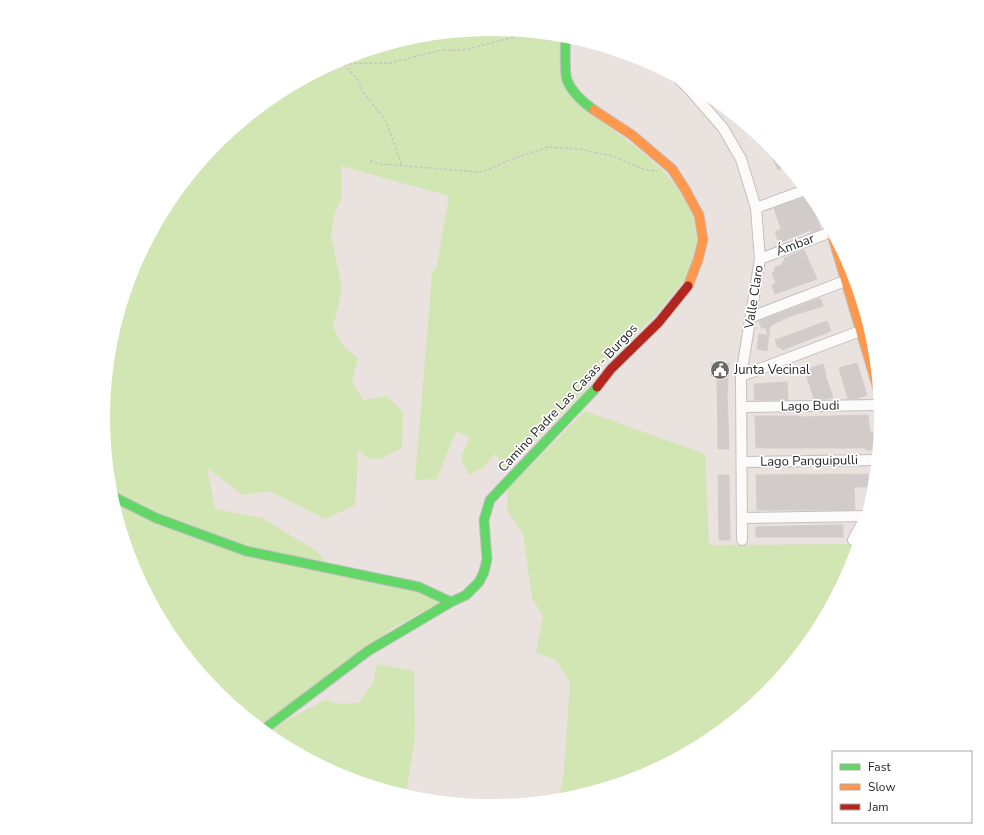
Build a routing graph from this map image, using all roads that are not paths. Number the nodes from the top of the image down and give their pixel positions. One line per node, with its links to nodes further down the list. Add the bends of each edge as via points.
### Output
1 (565, 43): 21 (street, Camino Padre Las Casas - Burgos, via 567,80 574,92 586,105 632,135 672,169 688,195 699,215 702,240 698,260 688,287 659,322 611,369 592,394 490,500 484,520 487,559 484,572 479,582 466,595)
2 (700, 97): 4 (street, Valle Claro, via 723,128 741,159)
3 (800, 192): 4 (street)
4 (756, 208): 6 (street, Valle Claro)
5 (825, 233): 6 (street, Ámbar)
6 (760, 259): 9 (street, Valle Claro)
7 (840, 262): 8 (street)
8 (845, 281): 9 (street); 10 (street)
9 (750, 317): 12 (street, Valle Claro)
10 (860, 331): 11 (street); 12 (street)
11 (868, 358)
12 (741, 376): 14 (street, Valle Claro)
13 (873, 405): 14 (street, Lago Budi)
14 (741, 407): 16 (street, Valle Claro)
15 (871, 460): 16 (street, Lago Panguipulli)
16 (742, 462): 19 (street, Valle Claro)
17 (120, 500): 21 (street, via 156,518 246,551 419,587)
18 (861, 516): 19 (street)
19 (742, 518): 20 (street, Valle Claro)
20 (742, 540)
21 (451, 602): 22 (street, Camino Padre Las Casas - Burgos, via 368,651)
22 (268, 726)

